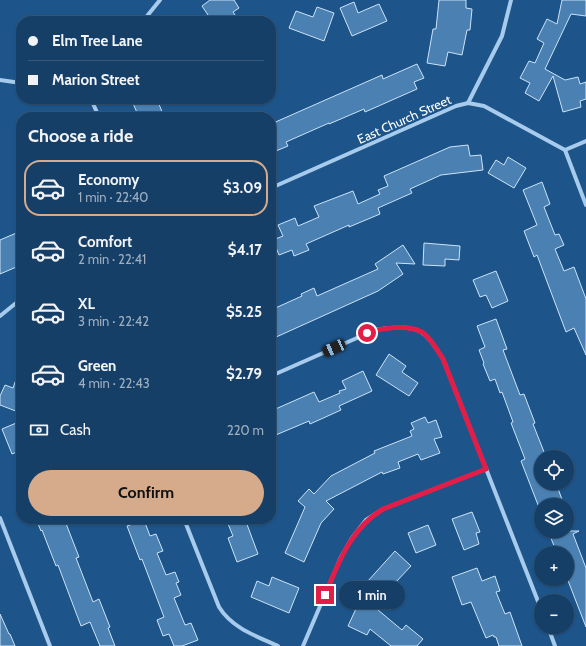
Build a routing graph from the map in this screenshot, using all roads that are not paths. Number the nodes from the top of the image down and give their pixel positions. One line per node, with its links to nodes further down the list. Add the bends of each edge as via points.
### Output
1 (160, 0): 3 (street)
2 (511, 0): 6 (street, via 502,36)
3 (147, 16)
4 (0, 80): 5 (street)
5 (16, 82)
6 (468, 103): 8 (street, East Church Street, via 484,106); 9 (street, East Church Street)
7 (586, 141): 8 (street)
8 (565, 150): 10 (street)
9 (276, 186)
10 (586, 205)
11 (16, 304): 12 (street)
12 (0, 316)
13 (276, 374): 14 (street, via 375,330 399,328 422,332 443,359)
14 (486, 469): 17 (street); 21 (street, via 383,509 366,520 341,557)
15 (0, 518): 19 (street)
16 (186, 524): 20 (street, via 222,613 236,626)
17 (535, 594)
18 (551, 634): 22 (street)
19 (50, 646)
20 (278, 646)
21 (304, 646)
22 (555, 646)

